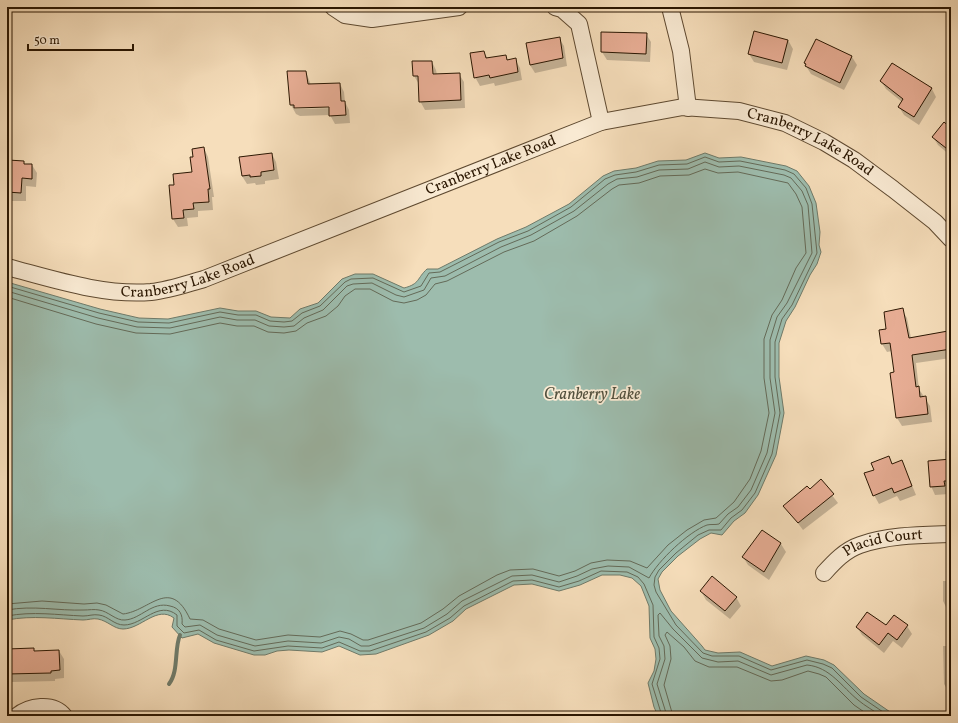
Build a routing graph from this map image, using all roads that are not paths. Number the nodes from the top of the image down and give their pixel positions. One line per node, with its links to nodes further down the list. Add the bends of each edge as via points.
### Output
1 (333, 7): 2 (street, via 345,15 372,20)
2 (459, 7)
3 (555, 7): 6 (street, via 562,8 579,24)
4 (670, 7): 5 (street, via 681,51)
5 (688, 108): 6 (street, Cranberry Lake Road); 7 (street, Cranberry Lake Road, via 739,111 785,123 824,142 854,160 893,189 935,222)
6 (601, 122): 8 (street, Cranberry Lake Road, via 204,279 175,288 150,292 124,292)
7 (951, 239)
8 (7, 267)
9 (951, 534): 10 (street, Placid Court, via 900,536 859,545 838,558)
10 (824, 574)
11 (17, 716): 12 (street, via 32,707 58,711)
12 (64, 716)

